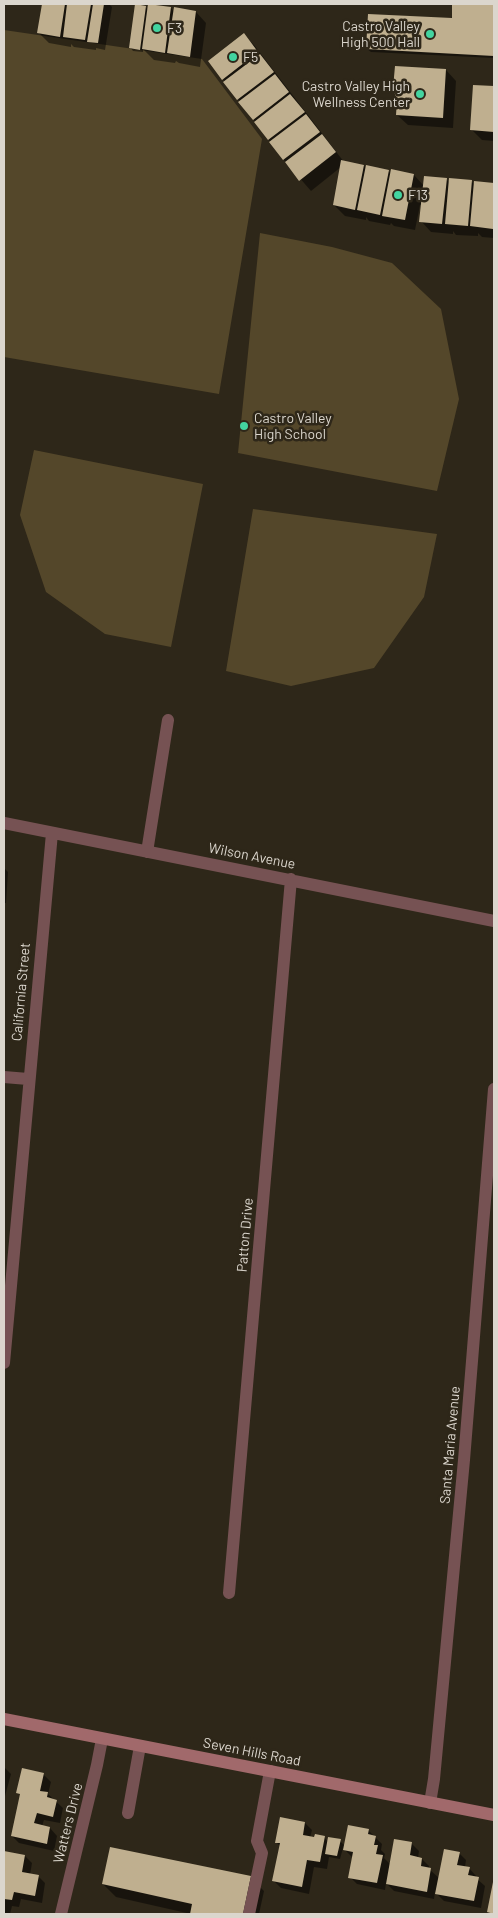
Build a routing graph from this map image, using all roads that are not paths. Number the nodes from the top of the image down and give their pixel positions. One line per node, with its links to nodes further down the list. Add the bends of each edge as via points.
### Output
1 (168, 720): 4 (street)
2 (4, 823): 3 (street, Wilson Avenue)
3 (52, 833): 4 (street, Wilson Avenue); 8 (street, California Street)
4 (147, 852): 5 (street, Wilson Avenue)
5 (291, 879): 6 (street, Wilson Avenue); 11 (street, Patton Drive)
6 (494, 920)
7 (4, 1077): 8 (street)
8 (28, 1079): 10 (street, California Street)
9 (494, 1089): 16 (street, Santa Maria Avenue, via 464,1460)
10 (4, 1362)
11 (229, 1593)
12 (4, 1719): 13 (street, Seven Hills Road)
13 (102, 1739): 14 (street, Seven Hills Road); 19 (street, Watters Drive)
14 (140, 1746): 15 (street, Seven Hills Road); 17 (street)
15 (270, 1771): 16 (street, Seven Hills Road); 20 (street, via 257,1841 262,1853)
16 (430, 1803): 18 (street, Seven Hills Road)
17 (128, 1813)
18 (494, 1815)
19 (61, 1914)
20 (249, 1914)

